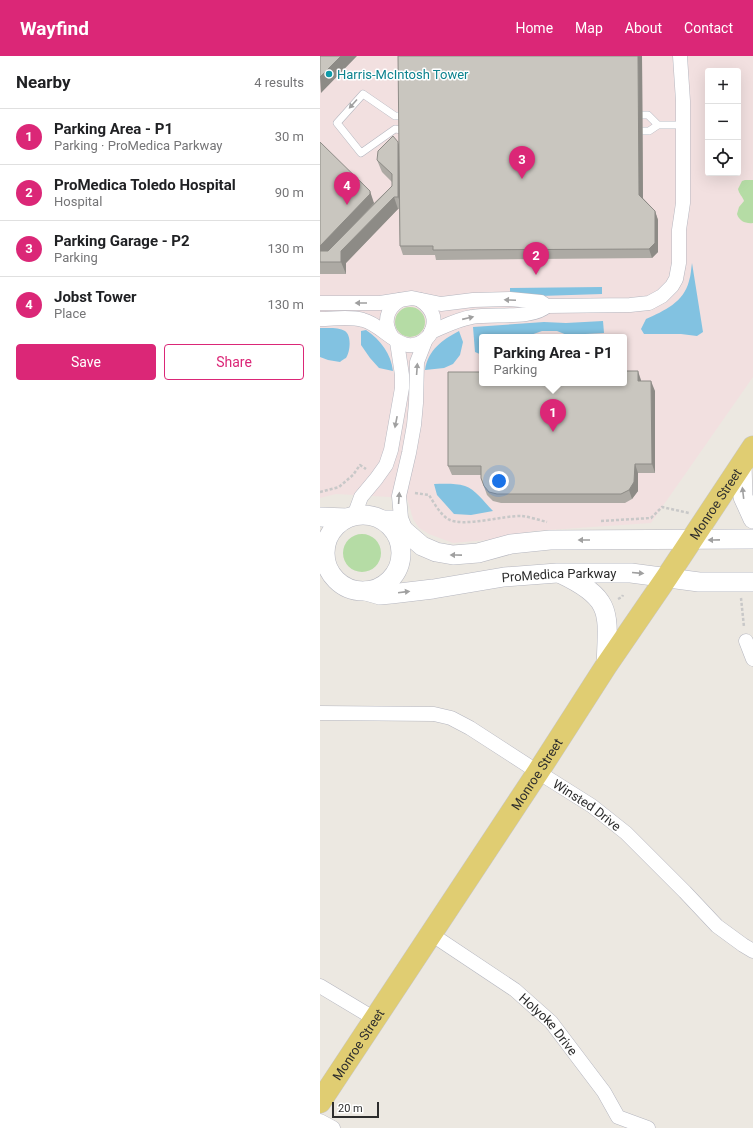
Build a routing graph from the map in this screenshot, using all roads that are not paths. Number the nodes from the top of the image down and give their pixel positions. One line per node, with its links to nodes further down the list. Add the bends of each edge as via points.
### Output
1 (680, 56): 5 (street)
2 (642, 115): 4 (lane, via 648,115)
3 (399, 116): 3 (lane, one-way to 3, via 363,94 336,123 361,153 399,130)
4 (658, 125): 5 (lane); 6 (lane, via 649,131)
5 (683, 125): 10 (street, via 684,203 679,230 678,270 672,286 662,296 649,303)
6 (642, 131)
7 (417, 299): 8 (street); 10 (street, one-way to 7, via 541,302 510,300 473,300 441,304); 12 (street, via 427,305 434,320)
8 (400, 300): 9 (street, one-way to 9); 13 (street, via 391,307 386,318 388,332)
9 (320, 304)
10 (547, 306): 12 (street, one-way to 10, via 460,319 541,311)
11 (320, 319): 13 (street, via 364,320)
12 (429, 335): 13 (street, via 417,344 411,345); 19 (street, one-way to 12, via 401,518 399,496 414,425 417,362)
13 (394, 340): 16 (street, one-way to 16, via 402,375 402,388 391,450 386,465 361,496)
14 (747, 455): 18 (street, one-way to 14, via 743,496); 21 (main road, Monroe Street)
15 (320, 517): 16 (street)
16 (350, 517): 17 (street, via 369,515); 26 (street, via 335,527 325,554 332,574 342,585)
17 (383, 520): 19 (street, via 392,520); 26 (street, via 394,530 400,543 400,566 387,584 380,588)
18 (753, 520)
19 (408, 535): 21 (street, one-way to 19, via 537,541 511,544 478,553 453,555 428,549)
20 (753, 539): 21 (street, one-way to 21)
21 (692, 540): 23 (main road, Monroe Street)
22 (558, 573): 23 (street, ProMedica Parkway, one-way to 23, via 631,573); 26 (street, ProMedica Parkway, one-way to 22, via 380,595 392,594 504,577); 29 (street, via 581,584 604,606 608,631)
23 (667, 577): 25 (street, ProMedica Parkway, via 699,582); 29 (main road, Monroe Street)
24 (320, 579): 26 (street, ProMedica Parkway, via 338,589)
25 (753, 582)
26 (357, 590)
27 (746, 641): 28 (street)
28 (753, 659)
29 (606, 666): 31 (main road, Monroe Street)
30 (320, 712): 31 (street, Winsted Drive, via 414,713 451,718)
31 (538, 772): 32 (main road, Monroe Street); 33 (street, Winsted Drive, via 598,810 626,834 717,926)
32 (431, 934): 35 (main road, Monroe Street); 38 (street, Holyoke Drive, via 515,990 552,1022 604,1092)
33 (753, 951)
34 (320, 986): 35 (street)
35 (375, 1018): 36 (main road, Monroe Street)
36 (320, 1102)
37 (320, 1120): 39 (street)
38 (614, 1122): 40 (street, Holyoke Drive)
39 (333, 1128)
40 (648, 1128)

